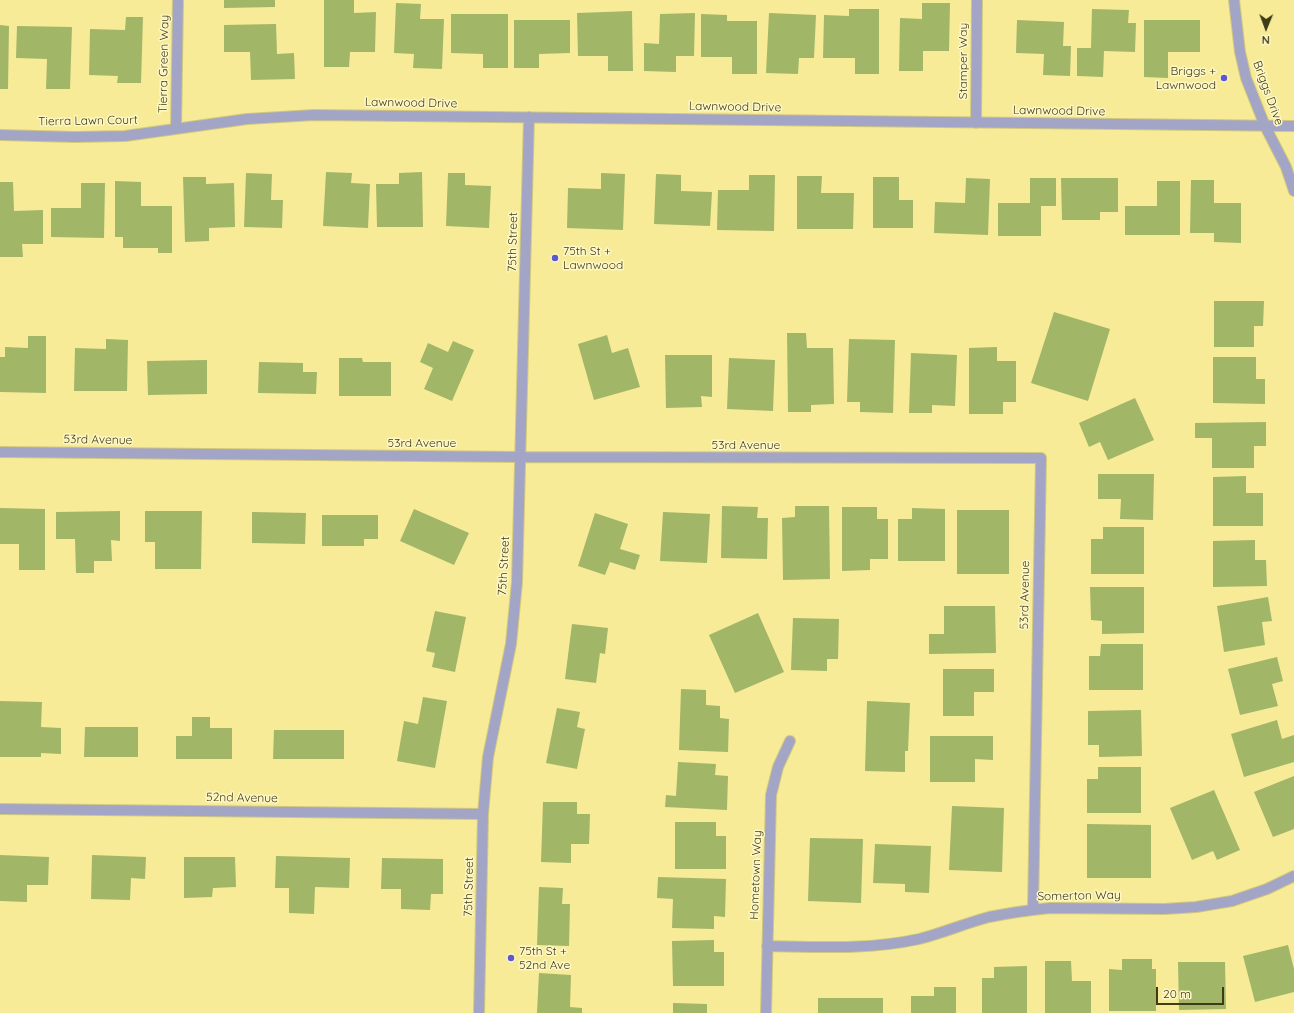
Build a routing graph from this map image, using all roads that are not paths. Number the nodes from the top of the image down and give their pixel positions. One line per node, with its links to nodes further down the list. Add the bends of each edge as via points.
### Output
1 (178, 0): 8 (street, Tierra Green Way)
2 (977, 0): 5 (street, Stamper Way)
3 (1234, 0): 6 (street, Briggs Drive, via 1246,78)
4 (529, 117): 5 (street, Lawnwood Drive); 8 (street, Lawnwood Drive, via 314,115 247,119); 12 (street, 75th Street)
5 (976, 123): 6 (street, Lawnwood Drive)
6 (1264, 126): 7 (street, Lawnwood Drive); 10 (street, Briggs Drive, via 1286,167)
7 (1294, 126)
8 (176, 129): 9 (street, Tierra Lawn Court, via 125,136)
9 (0, 135)
10 (1294, 191)
11 (0, 452): 12 (street, 53rd Avenue)
12 (520, 457): 15 (street, 75th Street, via 517,582 511,644 488,757); 17 (street, 53rd Avenue, via 1041,458)
13 (790, 741): 18 (street, Hometown Way, via 778,767 771,795)
14 (0, 809): 15 (street, 52nd Avenue)
15 (483, 814): 19 (street, 75th Street)
16 (1294, 876): 17 (street, Somerton Way, via 1232,901 1196,907)
17 (1033, 910): 18 (street, Somerton Way, via 989,917 920,938 880,946)
18 (767, 946): 20 (street, Hometown Way)
19 (479, 1013)
20 (766, 1013)

